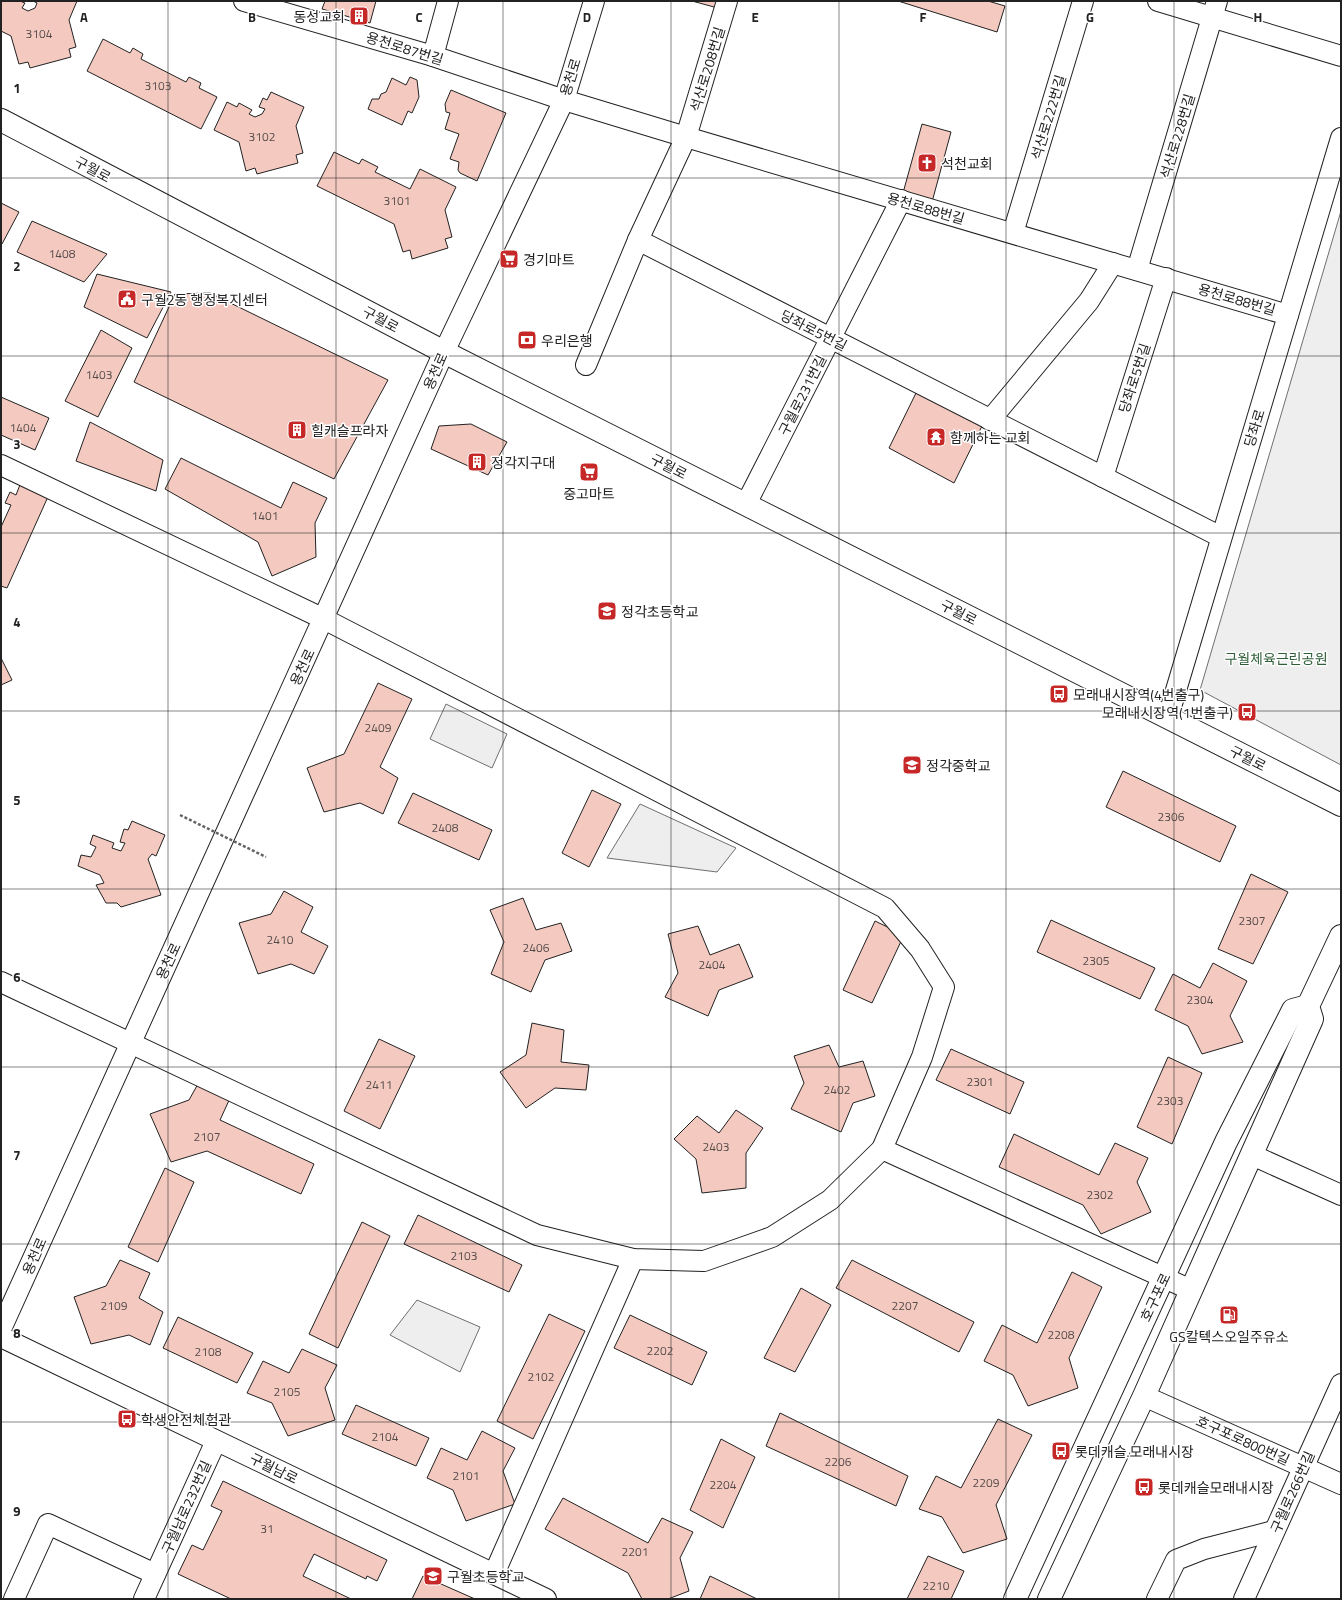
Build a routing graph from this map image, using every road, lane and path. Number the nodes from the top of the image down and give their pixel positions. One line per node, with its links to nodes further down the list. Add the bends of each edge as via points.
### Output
1 (244, 1): 8 (street, 용천로87번길)
2 (448, 1): 8 (street)
3 (594, 1): 10 (street, 용천로)
4 (727, 1): 12 (street, 석산로208번길)
5 (1083, 1): 15 (street, 석산로222번길)
6 (1158, 1): 7 (street)
7 (1215, 9): 9 (street); 18 (street, 석산로228번길)
8 (433, 56): 10 (street, 용천로87번길)
9 (1341, 56)
10 (564, 100): 12 (street, 용천로88번길); 22 (street, 용천로)
11 (1, 120): 22 (main road, 구월로)
12 (686, 137): 14 (street, 용천로88번길); 16 (street, 석산로208번길)
13 (1341, 138): 20 (street, 당좌로)
14 (900, 200): 15 (street, 용천로88번길); 21 (street, 구월로231번길)
15 (1013, 233): 17 (street, 용천로88번길)
16 (638, 240): 21 (street, 당좌로5번길); 23 (street, 석산로208번길)
17 (1113, 263): 18 (street, 용천로88번길); 24 (street, via 1089,301)
18 (1137, 270): 19 (street, 용천로88번길)
19 (1166, 278): 20 (street, 용천로88번길); 26 (street, 당좌로5번길)
20 (1288, 315): 28 (street, 당좌로)
21 (830, 338): 24 (street, 당좌로5번길); 27 (street, 구월로231번길)
22 (444, 352): 27 (main road, 구월로); 29 (street, 용천로)
23 (586, 365)
24 (990, 420): 26 (street, 당좌로5번길)
25 (1, 465): 29 (street)
26 (1103, 477): 28 (street, 당좌로5번길)
27 (746, 504): 30 (main road, 구월로)
28 (1221, 538): 30 (street, 당좌로)
29 (324, 619): 37 (street, 용천로); 38 (street, via 885,908 920,949 944,987 922,1057)
30 (1168, 717): 31 (main road, 구월로)
31 (1341, 805)
32 (180, 815): 33 (path, bridge)
33 (266, 857)
34 (1341, 936): 36 (main road)
35 (1, 982): 37 (street)
36 (1308, 1006): 39 (main road, 호구포로, via 1312,1020); 42 (main road, 호구포로, via 1293,1010 1226,1142)
37 (131, 1043): 41 (street, via 537,1235); 44 (street, 용천로)
38 (882, 1149): 41 (street, via 830,1200 772,1237 704,1261); 42 (street)
39 (1252, 1155): 40 (street); 43 (main road, 호구포로)
40 (1341, 1195)
41 (633, 1259): 53 (street)
42 (1164, 1277): 43 (street); 57 (main road, 호구포로)
43 (1190, 1290): 47 (main road, 호구포로)
44 (1, 1329)
45 (1, 1337): 48 (street, 구월남로)
46 (1341, 1384): 49 (street, 구월로266번길)
47 (1144, 1396): 49 (street, 호구포로800번길); 58 (main road, 호구포로)
48 (216, 1440): 52 (street, 구월남로232번길); 53 (street, 구월남로)
49 (1303, 1468): 50 (street, 호구포로800번길); 51 (street, 구월로266번길)
50 (1341, 1484)
51 (1274, 1531): 59 (street, via 1204,1549 1176,1560); 60 (street, 구월로266번길)
52 (156, 1574): 54 (street, via 48,1524); 55 (street, 구월남로232번길)
53 (494, 1574): 56 (street, 구월남로)
54 (14, 1599)
55 (144, 1599)
56 (546, 1599)
57 (1015, 1599)
58 (1049, 1599)
59 (1157, 1599)
60 (1244, 1599)

